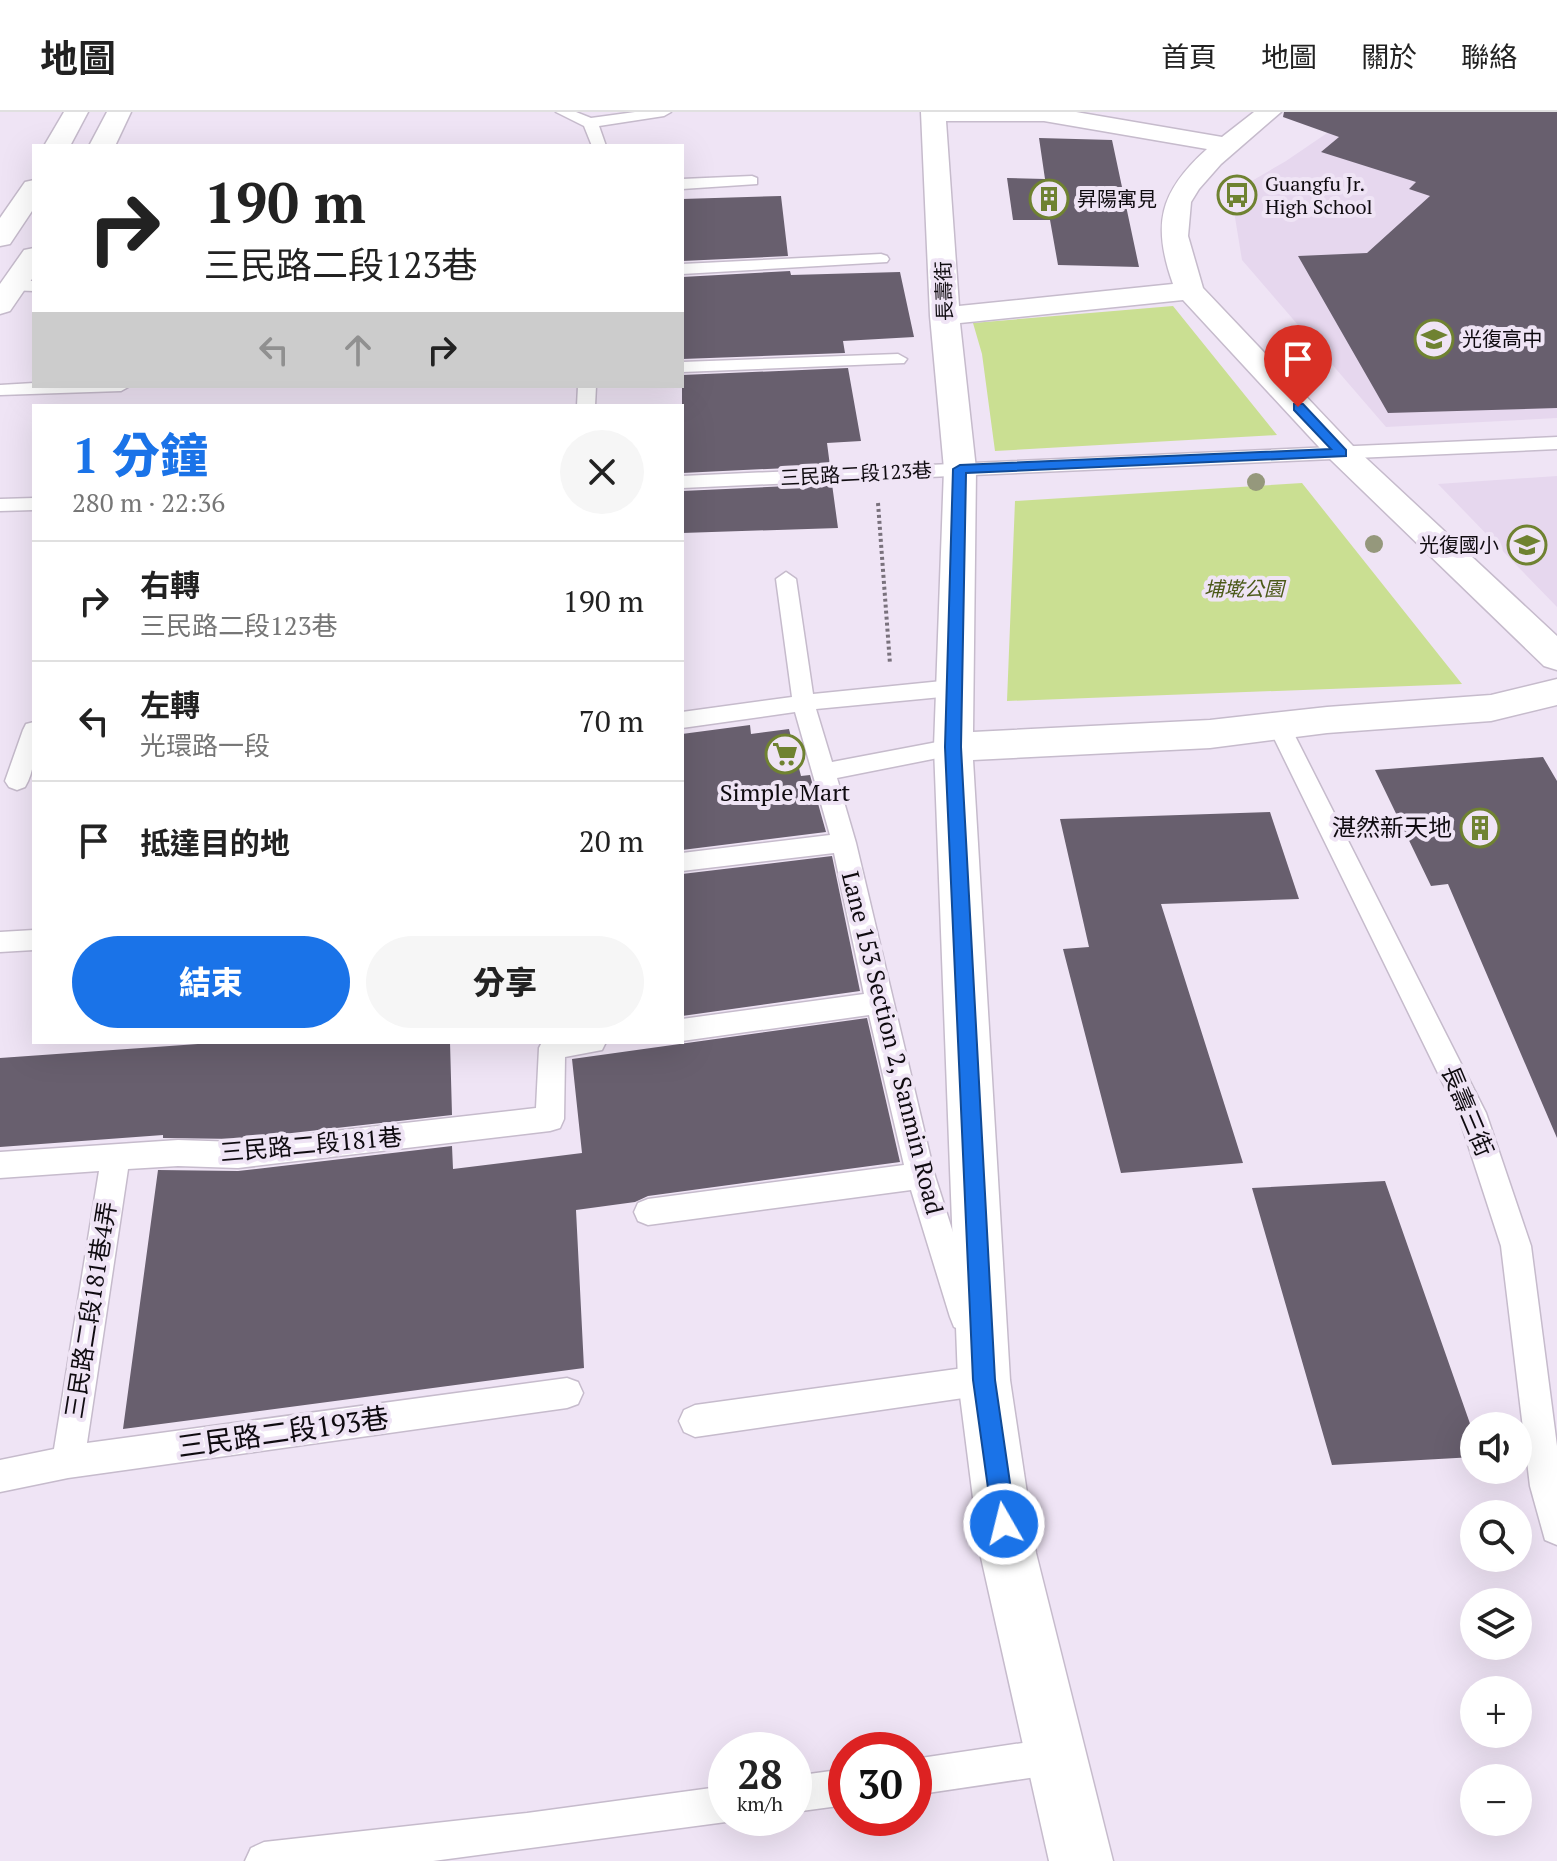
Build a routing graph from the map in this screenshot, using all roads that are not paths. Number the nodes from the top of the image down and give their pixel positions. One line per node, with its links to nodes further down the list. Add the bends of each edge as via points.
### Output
1 (76, 112): 8 (street)
2 (119, 112): 9 (street)
3 (563, 112): 7 (lane)
4 (664, 112): 7 (lane)
5 (1269, 112): 11 (street)
6 (933, 113): 11 (street, via 1044,114); 21 (street, 長壽街)
7 (590, 123): 10 (lane)
8 (58, 144)
9 (103, 144)
10 (598, 144)
11 (1227, 145): 19 (street, via 1191,182 1173,219)
12 (752, 181): 13 (lane)
13 (684, 184)
14 (32, 196): 15 (street)
15 (0, 238)
16 (881, 259): 18 (lane)
17 (32, 260): 20 (street)
18 (684, 269)
19 (1190, 291): 21 (street); 27 (street)
20 (16, 292)
21 (945, 316): 28 (street, 長壽街)
22 (898, 359): 23 (lane)
23 (684, 367)
24 (60, 388): 25 (lane)
25 (0, 390)
26 (1557, 443): 27 (lane, 三民路二段123巷)
27 (1342, 453): 28 (lane, 三民路二段123巷); 33 (street)
28 (960, 469): 29 (lane, 三民路二段123巷); 34 (street, 長壽街)
29 (684, 482)
30 (32, 504): 31 (lane)
31 (0, 505)
32 (786, 579): 36 (lane, Lane 153 Section 2, Sanmin Road)
33 (1557, 657)
34 (952, 688): 36 (lane, via 891,690); 40 (street, 長壽街)
35 (1557, 692): 38 (street, via 1491,708)
36 (804, 705): 37 (lane); 41 (lane, Lane 153 Section 2, Sanmin Road)
37 (684, 720)
38 (1279, 726): 40 (street); 59 (lane, 長壽三街, via 1472,1113 1516,1246 1546,1486)
39 (32, 736): 42 (lane)
40 (953, 747): 41 (lane); 54 (street, 長壽街)
41 (824, 772): 43 (lane, Lane 153 Section 2, Sanmin Road)
42 (17, 782)
43 (844, 843): 44 (lane); 47 (lane, Lane 153 Section 2, Sanmin Road)
44 (684, 862)
45 (32, 940): 46 (lane)
46 (0, 942)
47 (879, 1003): 48 (lane); 52 (lane, Lane 153 Section 2, Sanmin Road)
48 (684, 1030)
49 (579, 1044): 50 (lane, 三民路二段181巷, via 552,1048 550,1119 238,1155)
50 (115, 1158): 51 (lane, 三民路二段181巷); 57 (lane, 三民路二段181巷4弄)
51 (0, 1165)
52 (921, 1176): 53 (lane); 54 (lane, Lane 153 Section 2, Sanmin Road)
53 (648, 1212)
54 (984, 1380): 56 (lane); 60 (street, 長壽街, via 1008,1553)
55 (567, 1393): 57 (lane, 三民路二段193巷)
56 (695, 1421)
57 (68, 1462): 58 (lane, 三民路二段193巷)
58 (0, 1476)
59 (1557, 1528)
60 (1056, 1756): 61 (lane); 64 (street, 長壽街)
61 (932, 1774)
62 (708, 1807): 63 (lane)
63 (264, 1861)
64 (1081, 1861)

